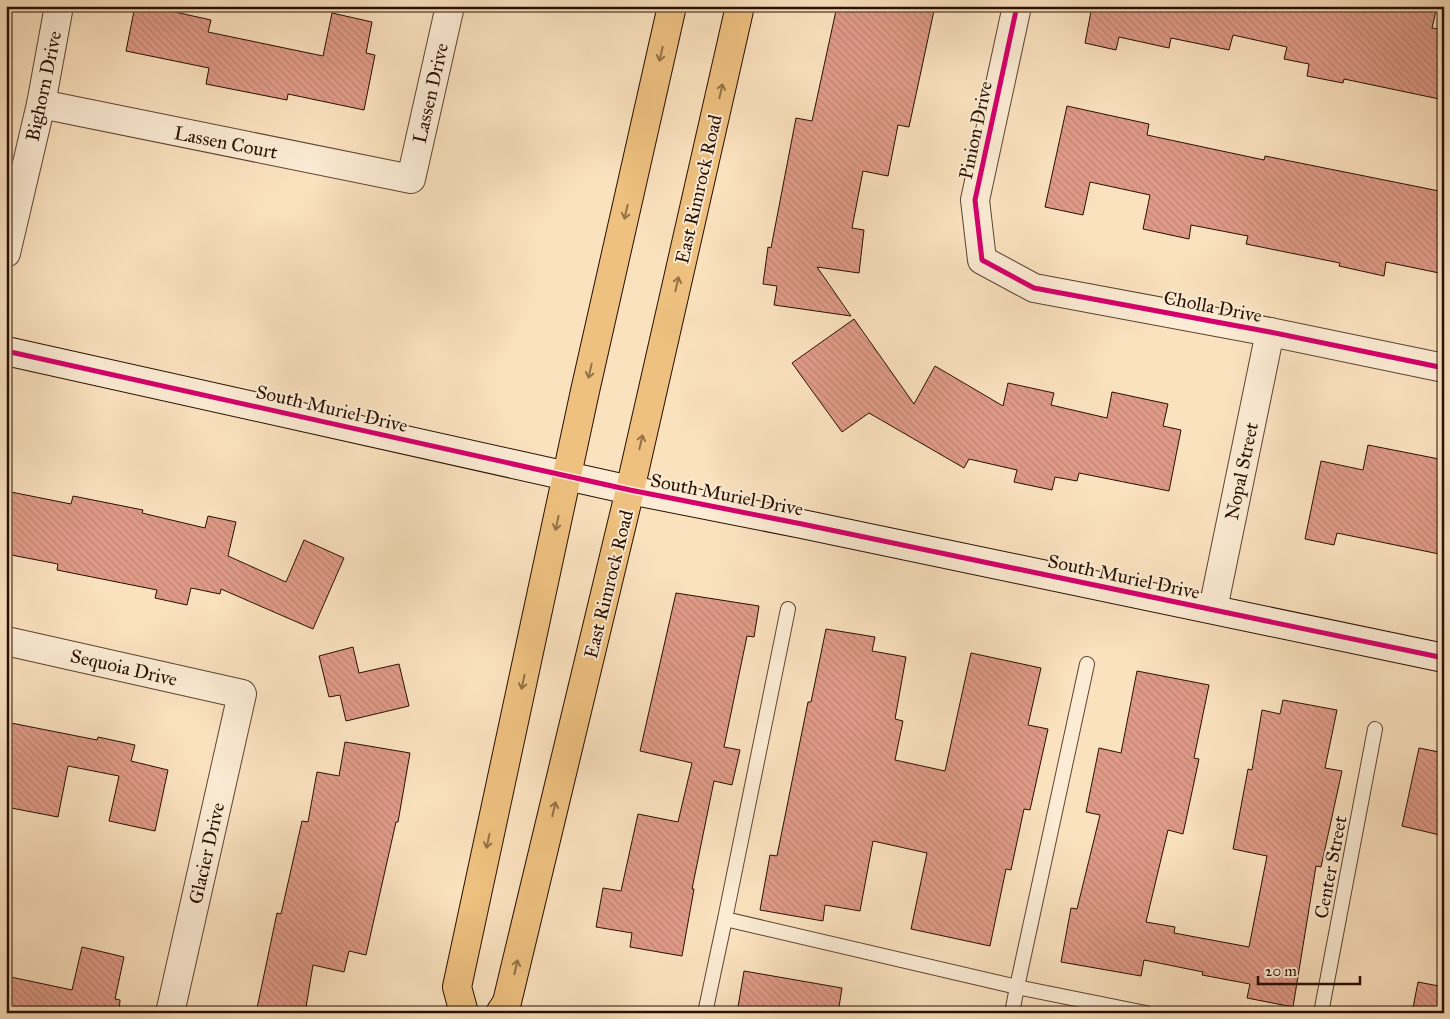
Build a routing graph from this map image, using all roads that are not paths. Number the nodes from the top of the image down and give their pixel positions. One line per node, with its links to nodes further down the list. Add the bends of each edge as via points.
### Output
1 (59, 6): 6 (street, Bighorn Drive)
2 (450, 6): 7 (street, Lassen Drive)
3 (672, 6): 13 (main road, one-way to 13)
4 (740, 6): 14 (main road, East Rimrock Road, one-way to 4)
5 (1017, 6): 9 (street, Pinion Drive, via 975,200)
6 (41, 104): 7 (street, Lassen Court); 8 (street, Bighorn Drive)
7 (411, 179)
8 (6, 253)
9 (982, 260): 10 (street, Cholla Drive, via 1034,288)
10 (1270, 332): 12 (street, Cholla Drive); 16 (street, Nopal Street)
11 (6, 350): 13 (street, South Muriel Drive)
12 (1444, 368)
13 (567, 476): 14 (street, South Muriel Drive); 25 (main road, one-way to 25, via 457,987)
14 (630, 490): 16 (street, South Muriel Drive); 26 (main road, East Rimrock Road, one-way to 14, via 508,1002)
15 (788, 609): 22 (lane)
16 (1213, 609): 18 (street, South Muriel Drive)
17 (6, 641): 20 (street, Sequoia Drive)
18 (1444, 658)
19 (1087, 664): 23 (lane)
20 (242, 694): 24 (street, Glacier Drive)
21 (1375, 729): 30 (lane, Center Street)
22 (725, 920): 23 (lane); 27 (lane)
23 (1017, 987): 28 (lane); 29 (lane)
24 (170, 1013)
25 (464, 1013)
26 (500, 1013)
27 (705, 1013)
28 (1012, 1013)
29 (1146, 1013)
30 (1321, 1013)

